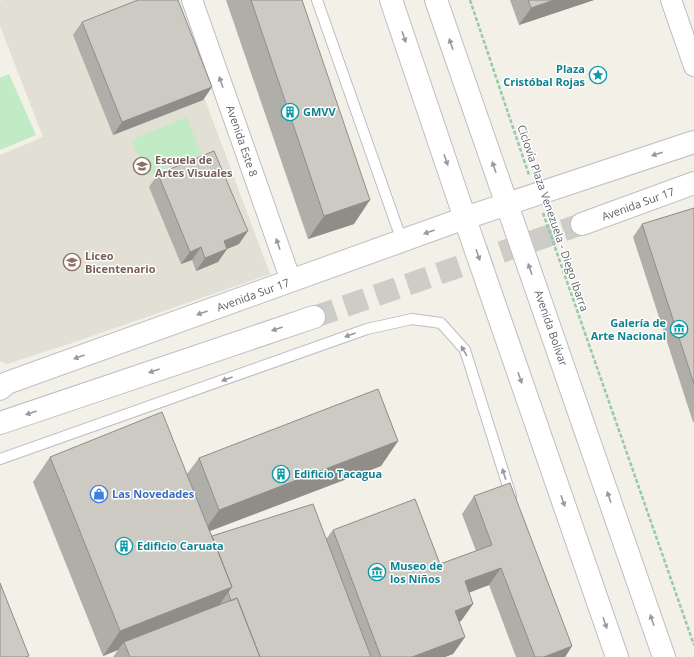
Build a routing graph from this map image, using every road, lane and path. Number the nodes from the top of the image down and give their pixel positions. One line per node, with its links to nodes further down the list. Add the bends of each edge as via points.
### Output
1 (192, 0): 15 (street, Avenida Este 8, one-way to 1)
2 (317, 0): 14 (lane)
3 (391, 0): 12 (main road, one-way to 12)
4 (436, 0): 11 (main road, Avenida Bolívar, one-way to 4)
5 (470, 0): 10 (path, Ciclovía Plaza Venezuela - Diego Ibarra)
6 (671, 0): 7 (street)
7 (694, 66)
8 (694, 142): 10 (main road, Avenida Sur 17, one-way to 10)
9 (694, 183): 13 (main road, Avenida Sur 17)
10 (536, 194): 11 (main road, Avenida Sur 17); 22 (path, Ciclovía Plaza Venezuela - Diego Ibarra)
11 (507, 203): 12 (main road, Avenida Sur 17); 24 (main road, Avenida Bolívar, one-way to 11)
12 (465, 218): 14 (main road, Avenida Sur 17, one-way to 14); 23 (main road, one-way to 23)
13 (582, 224)
14 (402, 242): 15 (main road, Avenida Sur 17)
15 (291, 281): 17 (main road, Avenida Sur 17, one-way to 17)
16 (314, 317): 19 (main road, one-way to 19)
17 (4, 386): 18 (main road)
18 (0, 413)
19 (0, 423)
20 (0, 459): 21 (lane, one-way to 20, via 465,350 441,323 412,319 368,329)
21 (515, 508)
22 (694, 645)
23 (617, 657)
24 (664, 657)

